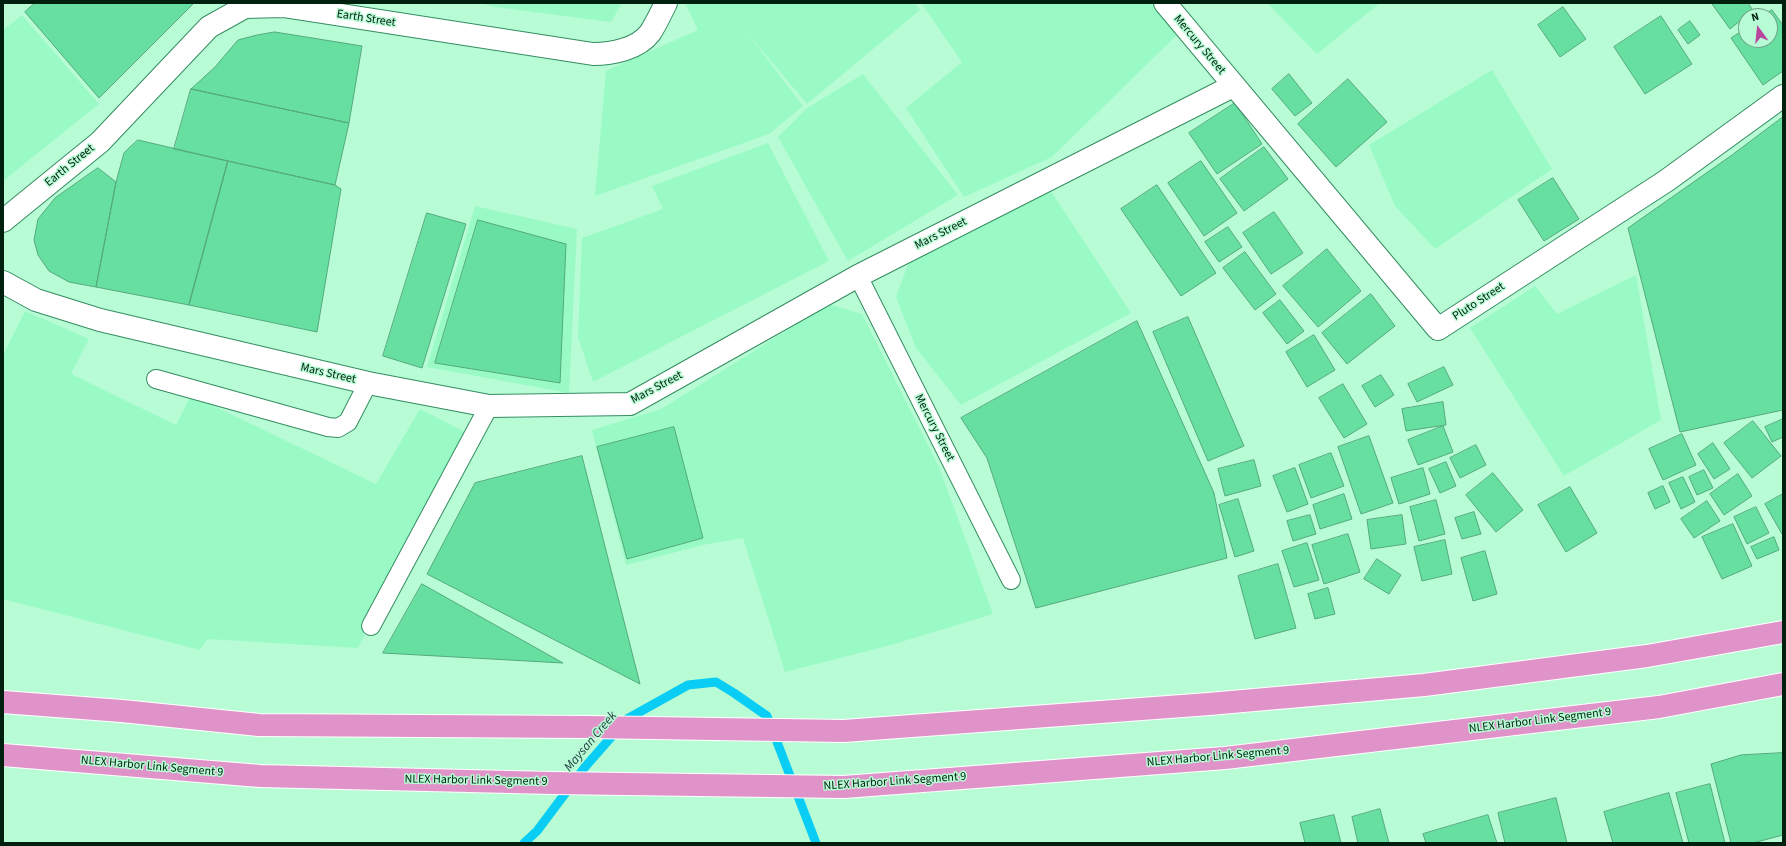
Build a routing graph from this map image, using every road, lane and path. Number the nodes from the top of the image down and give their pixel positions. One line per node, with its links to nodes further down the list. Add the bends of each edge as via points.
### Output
1 (666, 3): 5 (street, Earth Street, via 649,34 638,43 611,54 593,54 283,6 244,7 209,27 100,142)
2 (1165, 3): 3 (street, Mercury Street)
3 (1234, 86): 4 (street, Pluto Street, via 1438,329 1666,181); 6 (street, Mars Street)
4 (1783, 96)
5 (3, 221)
6 (858, 276): 10 (street, Mars Street, via 630,404); 11 (lane, Mercury Street)
7 (3, 282): 9 (street, Mars Street, via 36,300 100,320)
8 (156, 379): 9 (lane, via 338,428 348,422)
9 (368, 383): 10 (street, Mars Street)
10 (489, 406): 12 (lane)
11 (1011, 580)
12 (371, 626)
13 (1783, 632): 15 (highway, via 1647,656 1424,685 844,731 259,725)
14 (1783, 684): 16 (highway, NLEX Harbor Link Segment 9, via 1659,707 1225,758 844,787 260,776)
15 (3, 702)
16 (3, 755)

